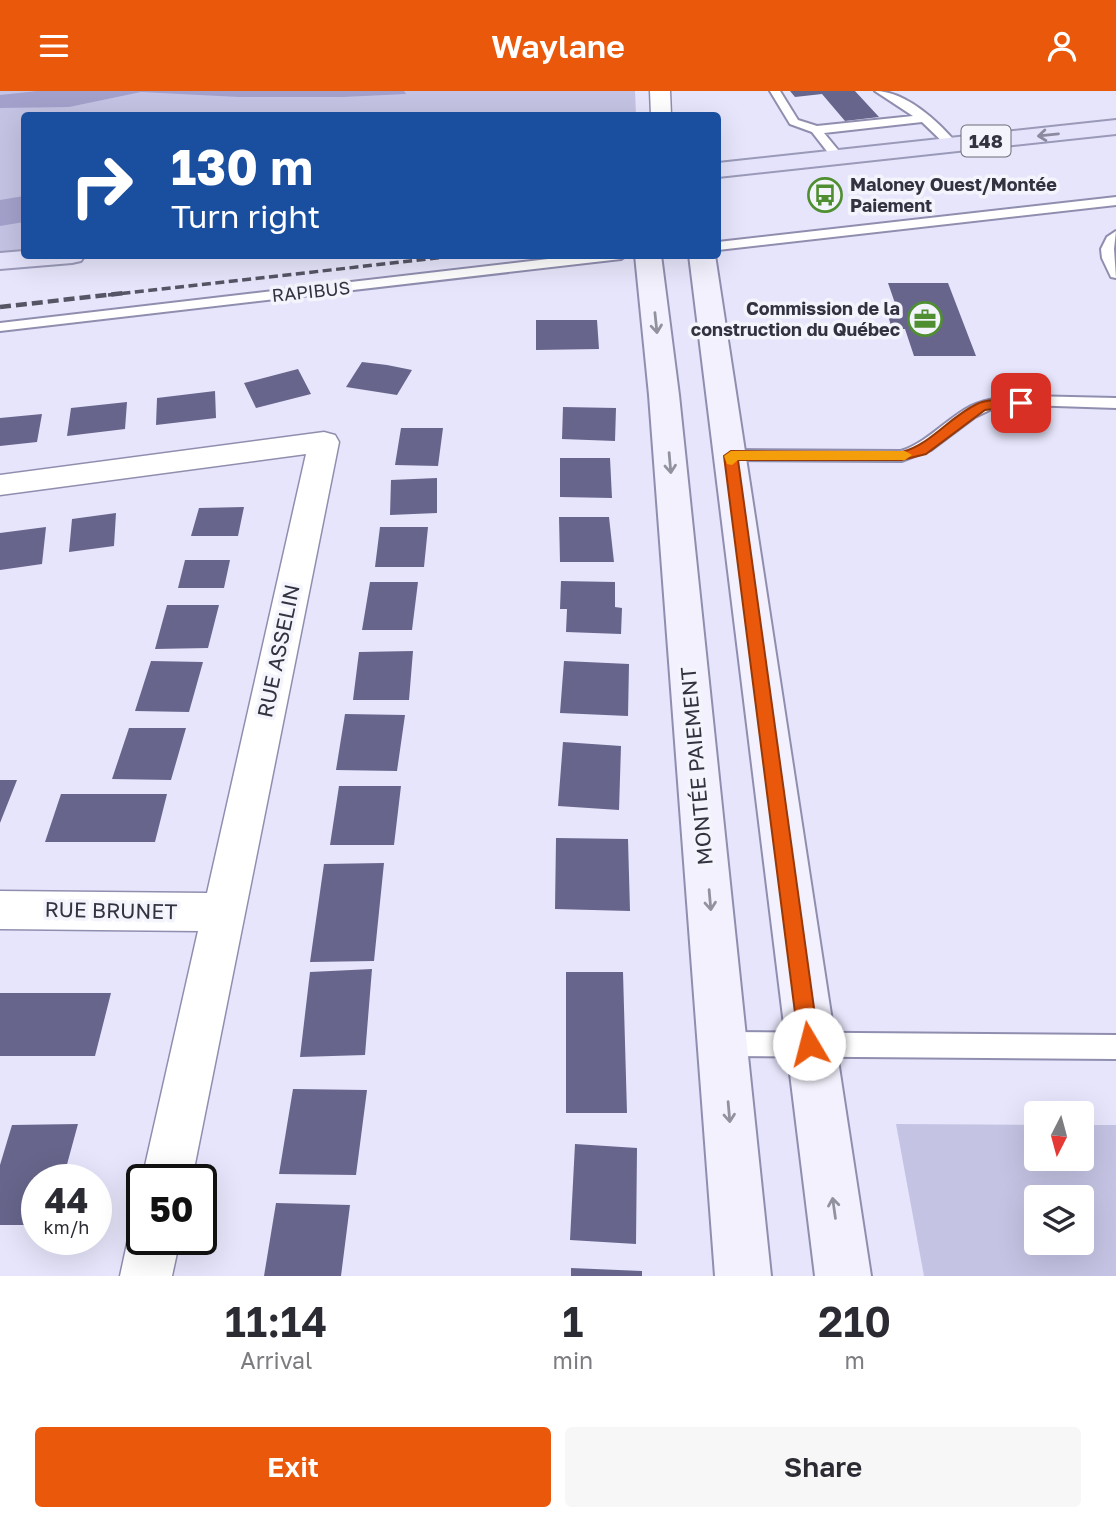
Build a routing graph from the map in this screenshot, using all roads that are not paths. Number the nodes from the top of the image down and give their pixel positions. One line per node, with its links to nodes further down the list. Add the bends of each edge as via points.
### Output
1 (660, 91): 4 (street)
2 (775, 91): 7 (lane, via 793,122)
3 (880, 91): 5 (lane)
4 (661, 112)
5 (925, 118): 7 (lane); 8 (lane)
6 (1116, 127): 8 (main road, 148, one-way to 8)
7 (816, 130): 10 (lane)
8 (952, 145): 10 (main road, 148)
9 (1116, 149): 13 (main road, 148)
10 (847, 156): 11 (main road); 12 (main road, 148)
11 (721, 157)
12 (721, 170)
13 (721, 191)
14 (1116, 201): 16 (lane)
15 (1116, 235): 23 (lane, via 1106,251)
16 (721, 246)
17 (21, 256): 22 (main road)
18 (24, 259): 22 (main road)
19 (586, 259): 24 (lane, RAPIBUS)
20 (648, 259): 30 (main road, MONTÉE PAIEMENT, one-way to 30)
21 (703, 259): 26 (main road)
22 (0, 261)
23 (1116, 274)
24 (0, 327)
25 (1116, 403): 26 (lane, via 982,407 936,442 902,456)
26 (731, 456): 31 (main road)
27 (0, 485): 29 (street, RUE ASSELIN, via 324,442)
28 (0, 910): 29 (street, RUE BRUNET)
29 (222, 912): 33 (street, RUE ASSELIN)
30 (723, 1044): 31 (lane); 36 (main road, MONTÉE PAIEMENT, one-way to 36)
31 (809, 1044): 32 (lane); 37 (main road, one-way to 31)
32 (1116, 1047)
33 (170, 1164)
34 (151, 1255): 35 (street)
35 (146, 1276)
36 (743, 1276)
37 (844, 1276)

